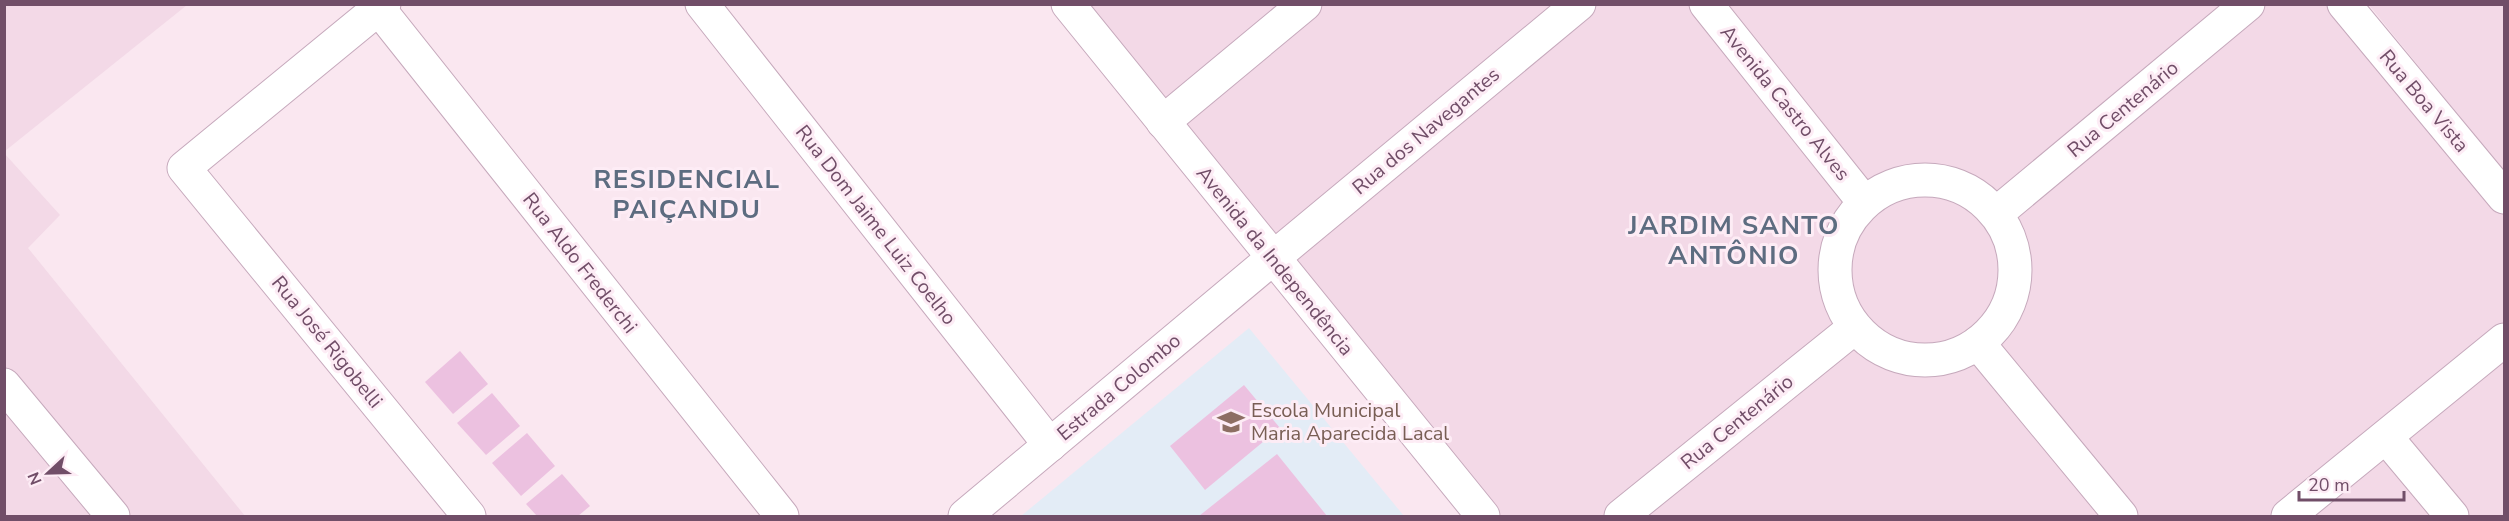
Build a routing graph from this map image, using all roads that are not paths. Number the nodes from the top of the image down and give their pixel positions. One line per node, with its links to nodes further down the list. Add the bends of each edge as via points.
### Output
1 (702, 4): 19 (street, Rua Dom Jaime Luiz Coelho)
2 (1068, 4): 9 (street, Avenida da Independência)
3 (1305, 4): 9 (street)
4 (1579, 4): 13 (street, Rua dos Navegantes)
5 (1706, 4): 11 (street, Avenida Castro Alves)
6 (2248, 4): 12 (street, Rua Centenário)
7 (2344, 4): 10 (street, Rua Boa Vista)
8 (381, 7): 21 (street, Rua José Rigobelli, via 184,168); 22 (street, Rua Aldo Frederchi)
9 (1163, 122): 13 (street, Avenida da Independência)
10 (2505, 197)
11 (1864, 202): 12 (street, via 1905,182 1935,180 1965,188); 14 (street, via 1840,237 1835,266 1839,295)
12 (1997, 213): 16 (street, via 2015,263 2013,294 1999,321)
13 (1273, 258): 19 (street, Estrada Colombo); 24 (street, Avenida da Independência)
14 (1854, 328): 16 (street, via 1870,342 1896,355 1924,361 1952,357); 25 (street, Rua Centenário)
15 (2505, 340): 18 (street)
16 (1978, 343): 26 (street)
17 (4, 385): 20 (street)
18 (2386, 437): 27 (street); 28 (street)
19 (1050, 445): 23 (street, Estrada Colombo)
20 (113, 516)
21 (470, 516)
22 (782, 516)
23 (965, 516)
24 (1483, 516)
25 (1621, 516)
26 (2121, 516)
27 (2288, 516)
28 (2452, 516)

